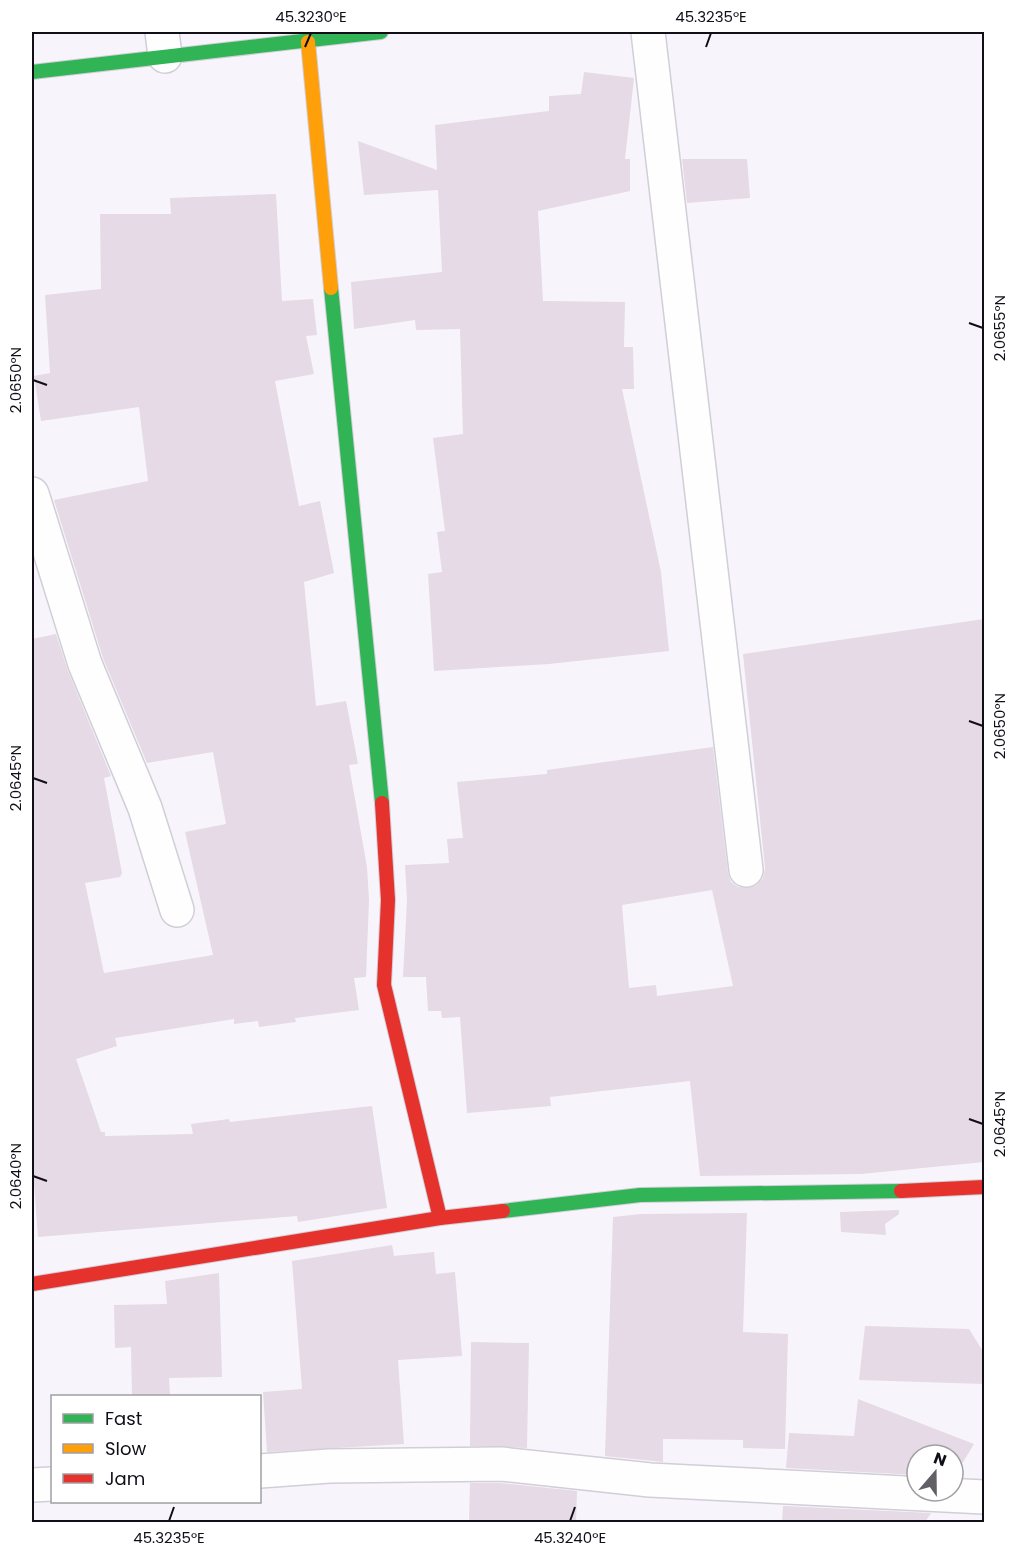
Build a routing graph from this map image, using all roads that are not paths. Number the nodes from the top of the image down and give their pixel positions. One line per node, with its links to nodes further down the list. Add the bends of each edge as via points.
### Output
1 (381, 32): 3 (street)
2 (648, 32): 7 (street)
3 (308, 42): 4 (street); 10 (street, via 364,639 380,763 388,900 384,985)
4 (164, 44): 5 (street)
5 (32, 72)
6 (32, 494): 8 (street, via 85,664 145,808)
7 (746, 870)
8 (177, 910)
9 (984, 1187): 10 (street, via 640,1195)
10 (440, 1218): 11 (street)
11 (32, 1284)
12 (261, 1471): 15 (street, via 501,1464 650,1480)
13 (51, 1484): 14 (street)
14 (32, 1485)
15 (984, 1497)

